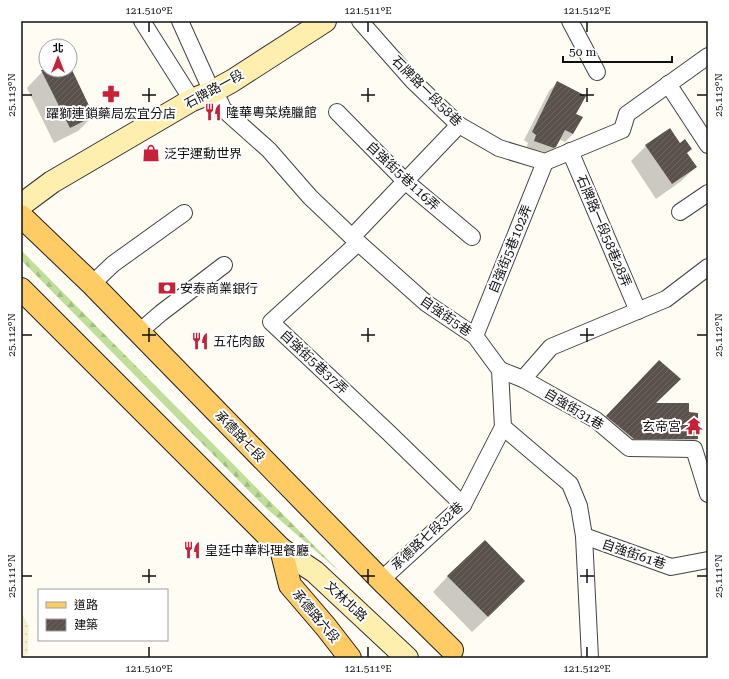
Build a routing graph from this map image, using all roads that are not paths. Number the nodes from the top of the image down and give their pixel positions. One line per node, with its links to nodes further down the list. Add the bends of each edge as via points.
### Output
1 (180, 21): 9 (street, 自強街5巷)
2 (325, 21): 9 (street, 石牌路一段)
3 (360, 21): 12 (street, 石牌路一段58巷, via 413,81)
4 (570, 21): 7 (street)
5 (145, 22): 10 (street)
6 (708, 56): 8 (street)
7 (597, 72)
8 (668, 84): 13 (street); 14 (street, via 627,114 622,130)
9 (212, 92): 10 (street, 石牌路一段); 23 (street, 自強街5巷, via 223,109 269,150 310,197)
10 (192, 100): 18 (street, 石牌路一段, via 52,182)
11 (337, 112): 16 (street, 自強街5巷116弄)
12 (459, 125): 15 (street, 石牌路一段58巷, via 499,148); 16 (street)
13 (708, 145)
14 (570, 151): 15 (street); 28 (street, 石牌路一段58巷28弄)
15 (545, 162): 30 (street, 自強街5巷102弄)
16 (405, 181): 22 (street, 自強街5巷116弄); 23 (street)
17 (708, 193): 19 (street)
18 (21, 205)
19 (680, 212)
20 (184, 213): 26 (street, via 113,264)
21 (21, 216): 26 (main road, 承德路七段)
22 (472, 237)
23 (355, 240): 30 (street, 自強街5巷, via 426,304); 35 (street, 自強街5巷37弄, via 271,322)
24 (224, 266): 29 (street)
25 (708, 267): 28 (street, via 666,299)
26 (92, 284): 29 (main road, 承德路七段)
27 (21, 290): 37 (main road)
28 (638, 311): 32 (street, via 552,348)
29 (139, 332): 39 (main road, 承德路七段)
30 (475, 336): 31 (street, 自強街5巷)
31 (500, 370): 32 (street, 自強街31巷); 33 (street)
32 (523, 380): 34 (street, 自強街31巷, via 596,420 629,448 694,449)
33 (503, 427): 35 (street, 承德路七段32巷); 36 (street, via 570,484 579,506)
34 (708, 494)
35 (463, 506): 39 (street, 承德路七段32巷)
36 (584, 536): 38 (street, 自強街61巷, via 671,567); 43 (street)
37 (281, 549): 41 (main road, 承德路六段, via 290,585); 42 (street, 文林北路, via 315,572)
38 (708, 560)
39 (381, 580): 40 (main road, 承德路七段)
40 (452, 656)
41 (350, 658)
42 (407, 658)
43 (590, 658)

